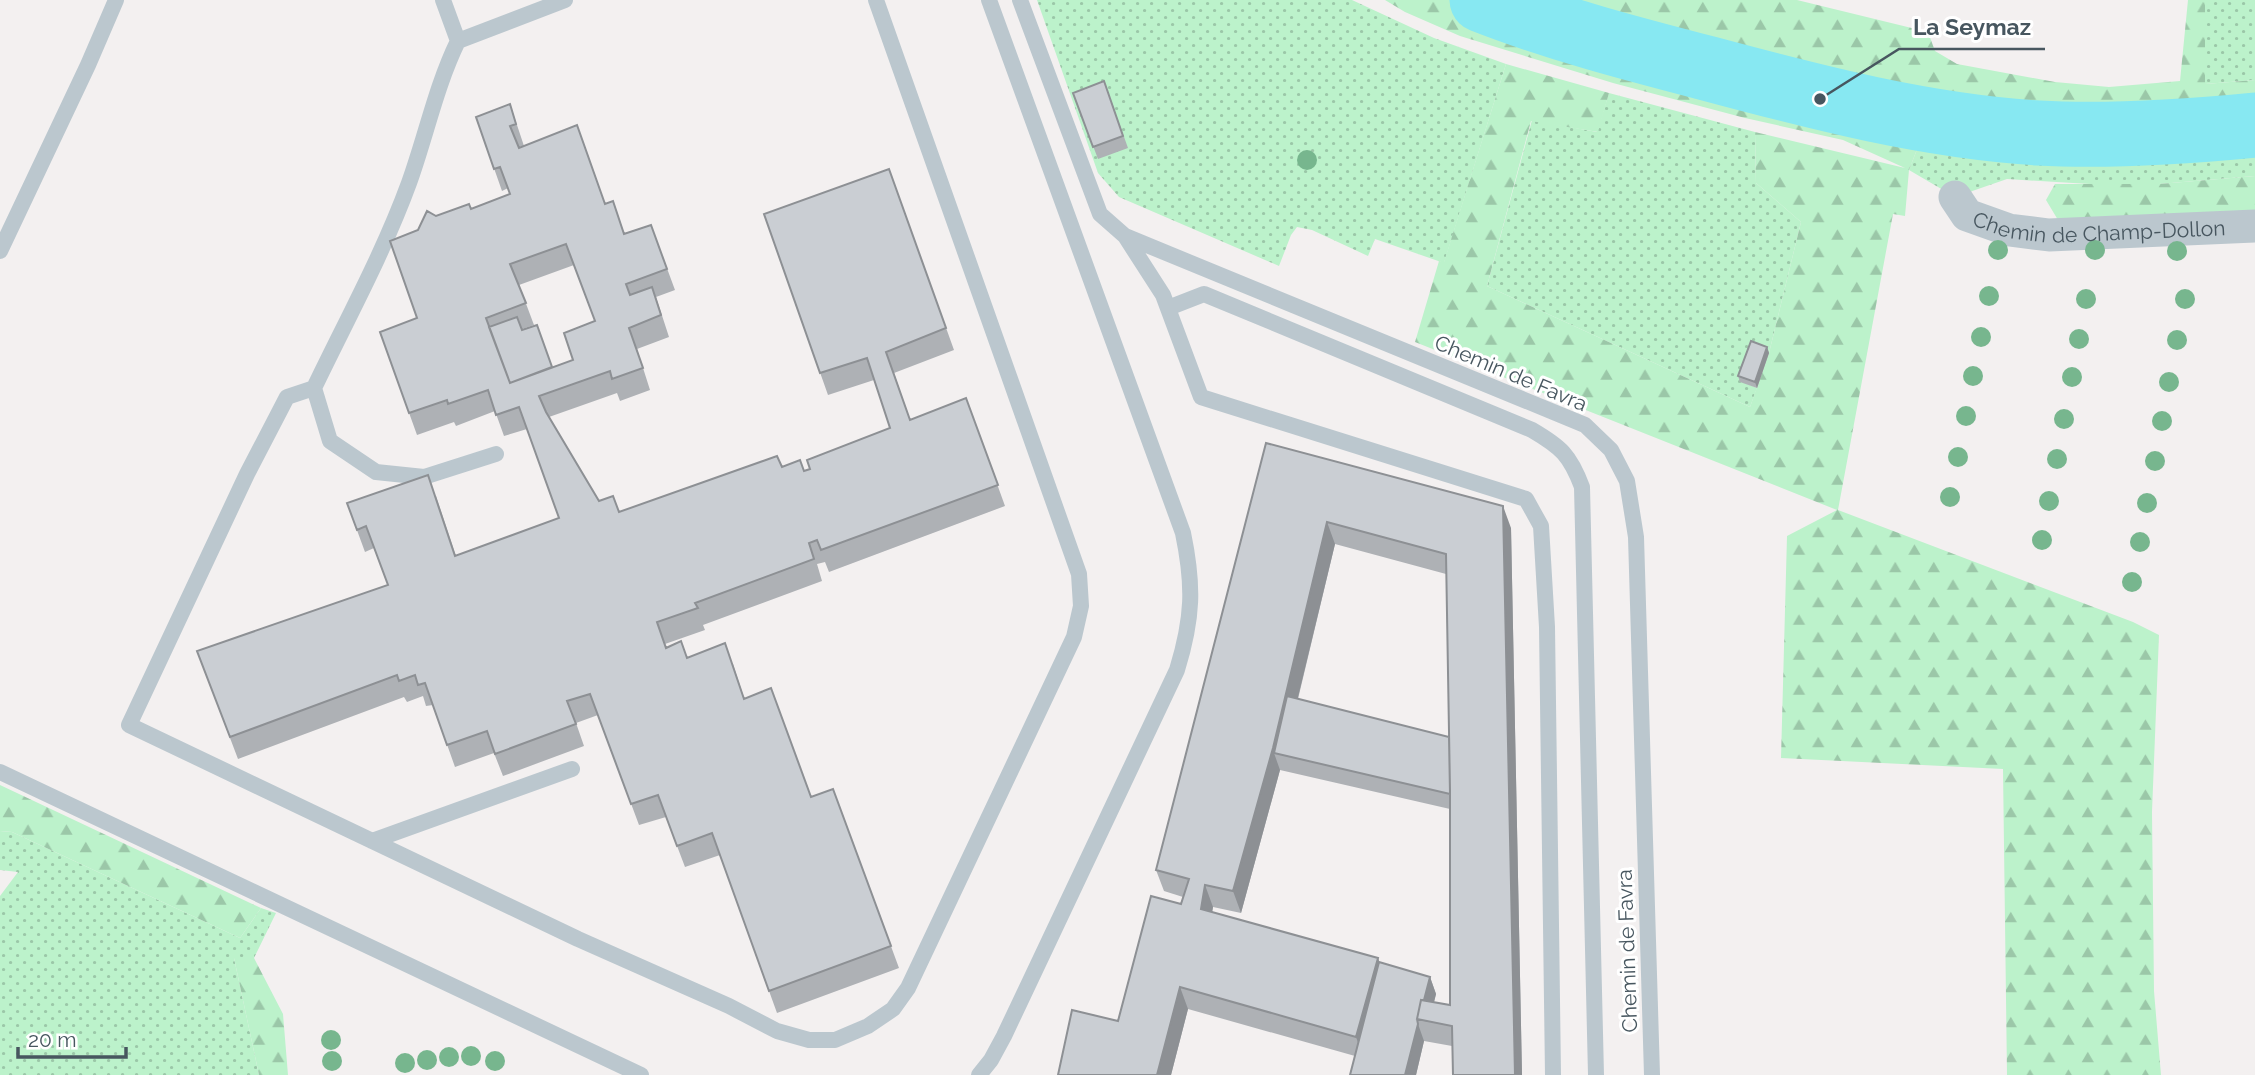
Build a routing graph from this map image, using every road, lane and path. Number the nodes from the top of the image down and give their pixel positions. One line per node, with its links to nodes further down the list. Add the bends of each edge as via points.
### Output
1 (116, 0): 11 (lane)
2 (443, 0): 7 (lane)
3 (565, 0): 7 (lane)
4 (876, 0): 17 (lane, via 1082,590 1074,637 908,988 893,1009 868,1026 835,1040 809,1040 777,1031)
5 (989, 0): 19 (lane, via 1183,533 1190,565 1191,619 1177,670 1004,1036)
6 (1020, 0): 10 (lane, Chemin de Favra, via 1100,214)
7 (458, 41): 13 (lane, via 408,184)
8 (1955, 197): 9 (street, Chemin de Champ-Dollon, via 1967,215 2009,230 2049,235)
9 (2255, 226)
10 (1125, 236): 12 (lane); 22 (lane, Chemin de Favra, via 1584,425 1611,450 1628,481 1636,537)
11 (0, 251)
12 (1168, 307): 20 (lane, via 1200,397 1526,499 1541,526 1547,627); 21 (lane, via 1204,294 1532,430 1553,442 1573,464 1582,487)
13 (314, 388): 14 (lane, via 330,441 376,472 424,477); 17 (lane, via 287,397 129,725)
14 (496, 454)
15 (572, 769): 17 (lane)
16 (0, 772): 18 (lane)
17 (372, 841)
18 (641, 1075)
19 (979, 1075)
20 (1553, 1075)
21 (1596, 1075)
22 (1651, 1075)

